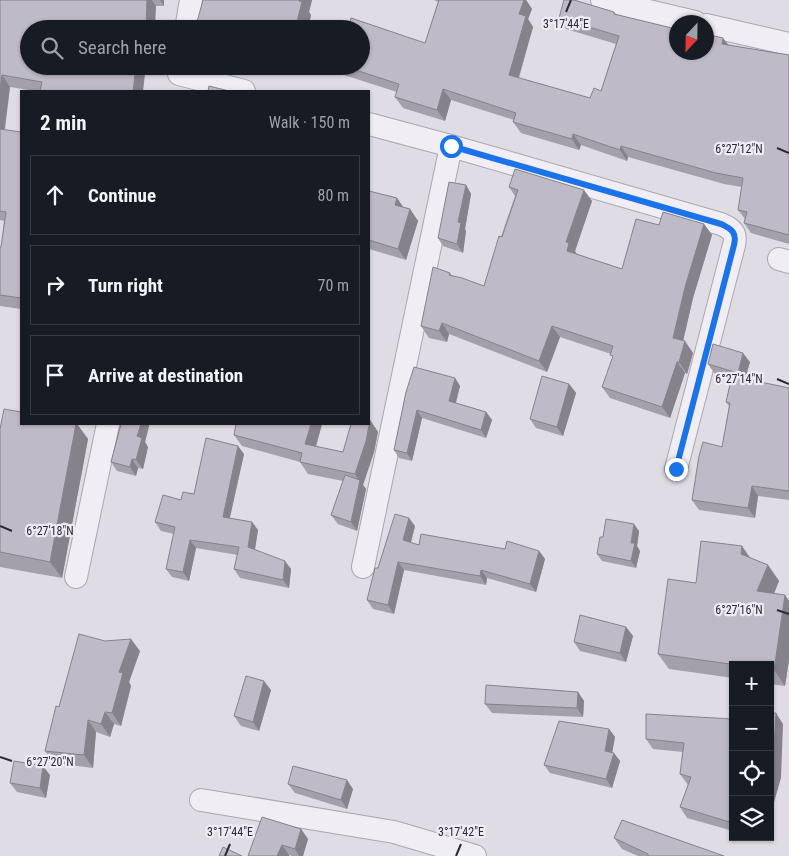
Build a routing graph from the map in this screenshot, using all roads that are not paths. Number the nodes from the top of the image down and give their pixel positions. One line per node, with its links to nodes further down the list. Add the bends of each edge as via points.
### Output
1 (191, 0): 4 (street)
2 (602, 0): 3 (street)
3 (669, 16)
4 (188, 20)
5 (714, 27): 6 (street)
6 (789, 44)
7 (178, 77): 8 (street)
8 (239, 90)
9 (370, 124): 10 (street)
10 (451, 146): 12 (street, via 731,228 736,237); 13 (street)
11 (108, 425): 14 (street)
12 (676, 469)
13 (363, 567)
14 (76, 577)
15 (201, 800): 16 (street, via 394,832)
16 (475, 856)

